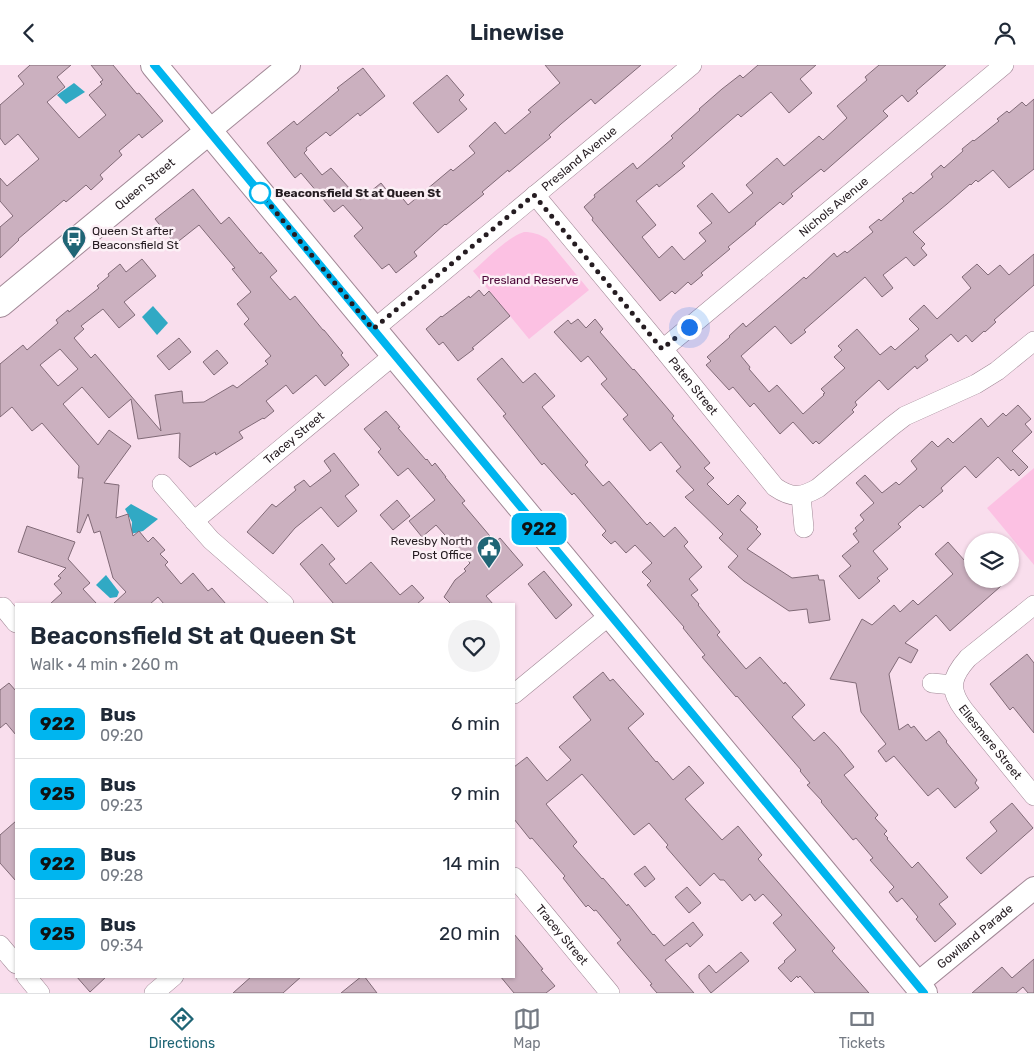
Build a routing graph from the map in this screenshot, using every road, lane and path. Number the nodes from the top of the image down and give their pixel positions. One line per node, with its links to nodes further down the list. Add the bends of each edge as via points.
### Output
1 (154, 65): 5 (main road)
2 (289, 65): 5 (street, Queen Street)
3 (692, 65): 6 (street, Presland Avenue)
4 (1004, 65): 10 (street, Nichols Avenue)
5 (209, 131): 7 (main road, Queen Street); 8 (main road)
6 (534, 195): 8 (street, Presland Avenue); 10 (street, Paten Street)
7 (0, 304)
8 (373, 329): 11 (main road)
9 (1034, 341): 13 (street, via 976,384 906,416 818,488)
10 (662, 349): 13 (street, Paten Street, via 775,487)
11 (394, 355): 14 (street, Tracey Street); 19 (main road)
12 (162, 484): 14 (street)
13 (801, 496): 15 (street)
14 (194, 521): 16 (street)
15 (804, 528)
16 (283, 603)
17 (1034, 605): 22 (street, via 968,658 958,671)
18 (3, 607): 20 (street)
19 (610, 615): 23 (street); 31 (main road)
20 (15, 622)
21 (932, 683): 22 (street)
22 (954, 685): 24 (street, Ellesmere Street, via 957,701)
23 (515, 693)
24 (1034, 796)
25 (515, 878): 34 (street, Tracey Street)
26 (1034, 888): 31 (street, Gowlland Parade)
27 (0, 945): 28 (street)
28 (15, 963)
29 (28, 978): 32 (street)
30 (172, 978): 33 (street)
31 (920, 989)
32 (40, 993)
33 (154, 993)
34 (610, 993)

